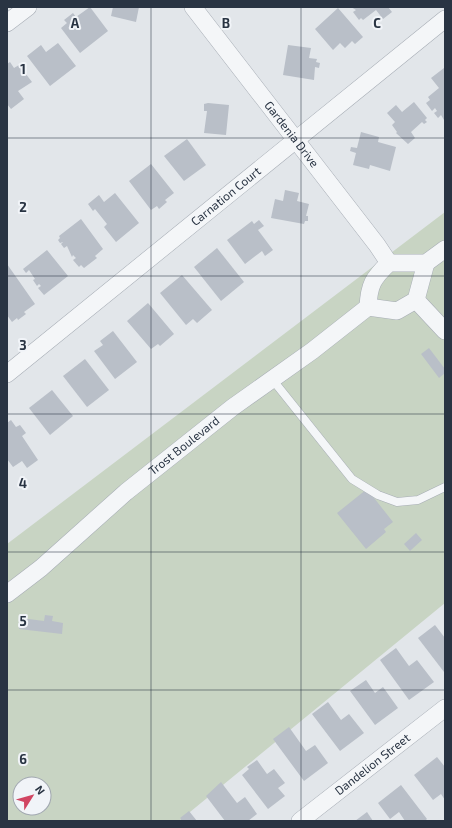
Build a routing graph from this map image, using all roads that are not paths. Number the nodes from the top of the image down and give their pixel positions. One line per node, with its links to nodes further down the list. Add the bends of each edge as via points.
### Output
1 (28, 7): 4 (street)
2 (193, 7): 5 (street, Gardenia Drive)
3 (445, 19): 5 (street, Carnation Court)
4 (7, 23)
5 (296, 140): 7 (street, Gardenia Drive); 12 (street, Carnation Court)
6 (445, 249): 8 (street)
7 (389, 263): 8 (street); 10 (street, via 376,274 369,290)
8 (426, 264): 9 (street)
9 (416, 300): 10 (street, via 397,311); 11 (street)
10 (368, 308): 13 (street, Trost Boulevard)
11 (445, 331)
12 (7, 374)
13 (272, 379): 14 (lane, via 352,479 397,502 418,500); 15 (street, Trost Boulevard, via 126,492 41,568)
14 (445, 487)
15 (7, 594)
16 (445, 708): 17 (street, Dandelion Street)
17 (300, 821)

